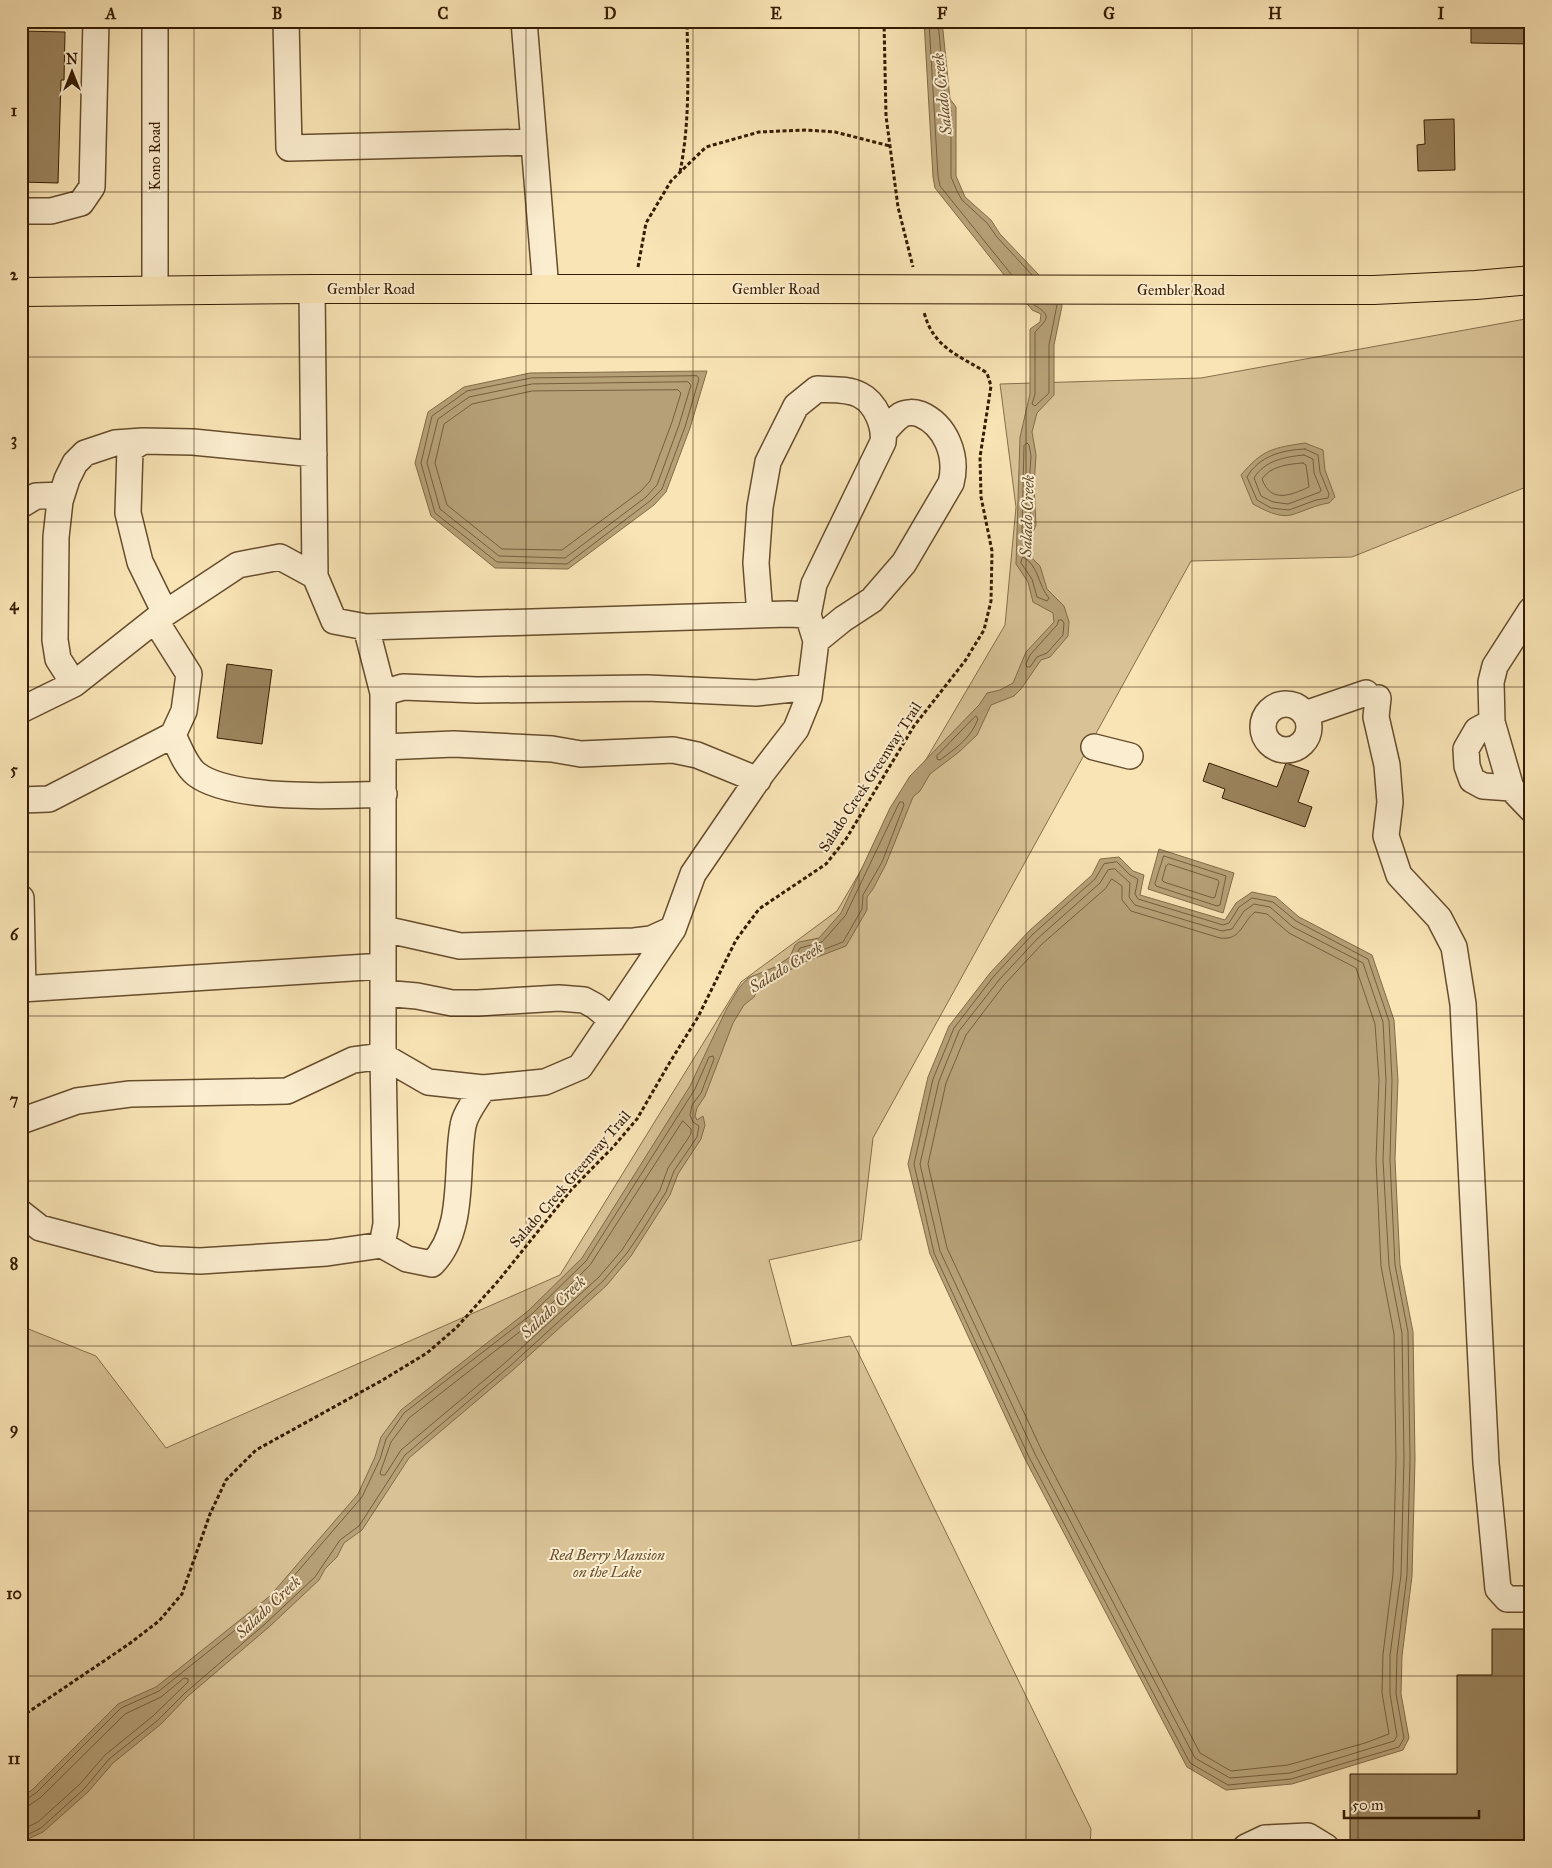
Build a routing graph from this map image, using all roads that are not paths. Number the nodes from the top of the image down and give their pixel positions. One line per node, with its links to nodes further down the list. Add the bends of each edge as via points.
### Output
1 (96, 21): 6 (street, via 92,187 81,203 51,211)
2 (155, 21): 10 (street, Kono Road)
3 (286, 21): 5 (street, via 289,148)
4 (524, 21): 5 (street)
5 (534, 142): 9 (street)
6 (21, 211)
7 (1531, 280): 9 (main road, Gembler Road, bridge, via 1374,290)
8 (312, 289): 9 (main road, Gembler Road); 10 (main road, Gembler Road); 14 (street)
9 (546, 290)
10 (154, 291): 11 (main road, Gembler Road)
11 (21, 292)
12 (884, 432): 19 (street, via 876,410 860,395 817,389 796,406 768,462 760,507 756,563); 20 (street, via 814,584); 23 (street, via 902,414 914,412 930,418 940,427 950,447 954,470 951,483 904,563 872,600)
13 (142, 441): 14 (street, via 193,442); 15 (street, via 115,443 85,453 75,463); 21 (street, via 130,449 128,513 140,562)
14 (314, 454): 17 (street)
15 (62, 495): 16 (street, via 36,496); 24 (street, via 56,538 54,640 58,660)
16 (21, 505)
17 (315, 576): 21 (street, via 280,558 238,565); 22 (street, via 334,621)
18 (1531, 610): 29 (street, via 1495,666 1491,682)
19 (760, 615): 20 (street); 22 (street)
20 (808, 615): 23 (street)
21 (160, 616): 24 (street); 30 (street, via 189,674 184,711)
22 (366, 627): 26 (street)
23 (816, 641): 25 (street)
24 (74, 684): 27 (street)
25 (810, 687): 26 (street, via 756,693 647,688 477,690 403,687); 34 (street, via 796,729)
26 (383, 693): 31 (street)
27 (21, 710)
28 (1304, 714): 51 (street, via 1372,696 1387,765 1390,802 1386,836 1399,874 1438,918 1454,947 1463,1004 1486,1463 1496,1575 1498,1589 1508,1599)
29 (1492, 722): 35 (street); 35 (street, via 1477,730 1466,749 1467,766 1472,780 1483,786)
30 (172, 735): 36 (street, via 195,773 212,782 252,792 332,796); 37 (street, via 49,799)
31 (383, 747): 34 (street, via 454,744 552,749 581,754 673,750 697,755); 36 (street)
32 (1094, 747): 33 (street)
33 (1130, 756)
34 (758, 780): 40 (street, via 693,874)
35 (1511, 788): 38 (street)
36 (384, 794): 41 (street)
37 (21, 800)
38 (1531, 809)
39 (21, 898): 43 (street)
40 (673, 929): 41 (street, via 651,939 634,941 460,946); 45 (street)
41 (384, 930): 42 (street)
42 (383, 966): 43 (street); 44 (street)
43 (22, 989)
44 (383, 993): 45 (street, via 452,1003 559,998 584,1000); 46 (street)
45 (612, 1020): 47 (street, via 580,1067 545,1082)
46 (383, 1056): 47 (street, via 428,1082); 48 (street, via 353,1060 287,1090 130,1094 77,1101); 50 (street, via 386,1224)
47 (483, 1088): 50 (street, via 463,1124 452,1230 440,1256 432,1264 407,1259)
48 (21, 1121)
49 (21, 1213): 50 (street, via 40,1228 158,1259 200,1261 318,1254)
50 (382, 1245)
51 (1531, 1599)
52 (1246, 1847): 53 (street, via 1265,1838 1308,1836)
53 (1326, 1847)

